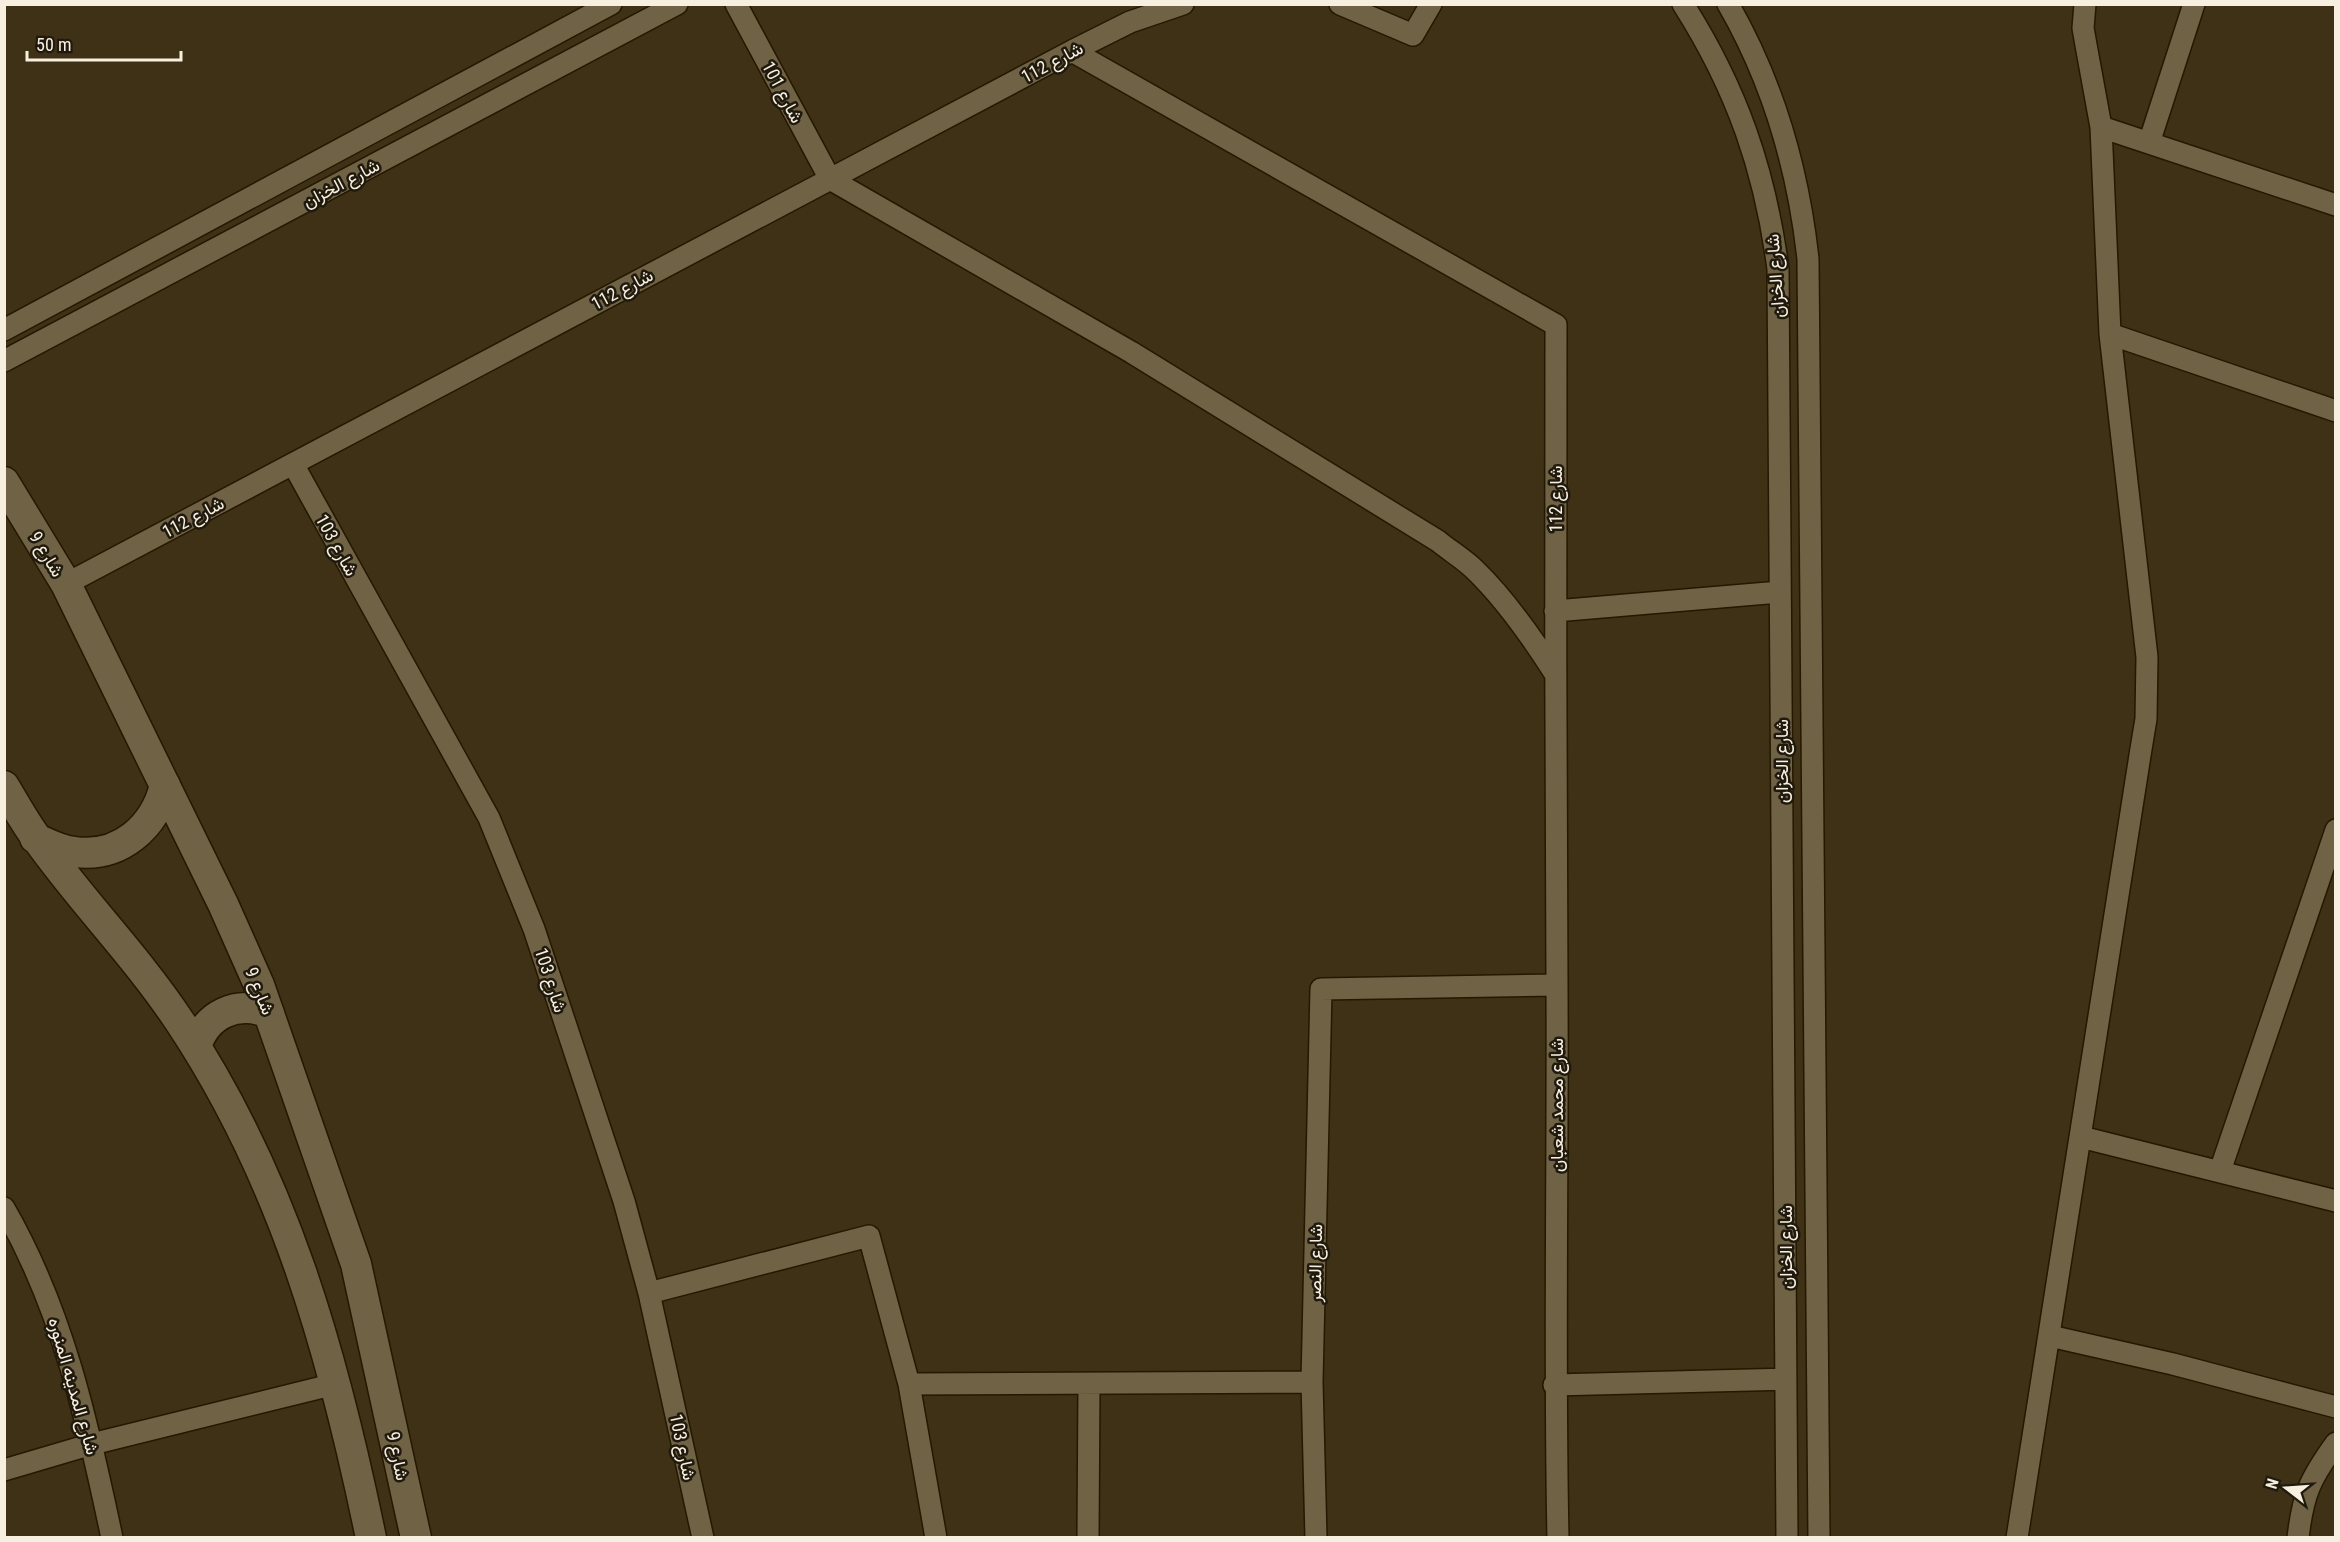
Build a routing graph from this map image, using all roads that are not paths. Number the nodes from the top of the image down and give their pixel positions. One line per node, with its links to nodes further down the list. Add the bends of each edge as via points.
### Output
1 (611, 4): 11 (street, شارع الخزان)
2 (677, 4): 12 (street, شارع الخزان)
3 (736, 4): 16 (street, شارع 101)
4 (1183, 4): 13 (street, شارع 112, via 1130,22)
5 (1340, 4): 6 (street, via 1413,34)
6 (1431, 4)
7 (1683, 4): 25 (street, شارع الخزان, via 1721,68 1738,106 1758,166 1772,227 1778,269)
8 (1728, 4): 33 (street, شارع الخزان, via 1759,63 1787,140 1808,259)
9 (2085, 4): 14 (street, via 2084,37)
10 (2194, 4): 15 (street)
11 (582, 20): 12 (street); 18 (street, شارع الخزان)
12 (596, 47): 20 (street, شارع الخزان)
13 (1072, 51): 16 (street, شارع 112); 26 (street, شارع 112, via 1556,325)
14 (2101, 127): 15 (street); 19 (street)
15 (2149, 142): 17 (street)
16 (830, 179): 22 (street, شارع 112); 27 (street, via 1131,352 1438,541 1473,568 1506,604)
17 (2336, 205)
18 (4, 330)
19 (2110, 334): 21 (street); 38 (street, via 2144,627 2147,688 2143,739)
20 (4, 361)
21 (2336, 411)
22 (293, 464): 24 (street, شارع 112); 42 (street, شارع 103, via 489,818 534,929 624,1201)
23 (4, 482): 24 (main road, شارع 9)
24 (66, 584): 28 (main road, شارع 9)
25 (1780, 592): 26 (street); 34 (street, شارع الخزان)
26 (1555, 611): 27 (street, شارع 112)
27 (1554, 673): 35 (street, شارع محمد شعبان)
28 (165, 785): 32 (main road, via 148,823 115,847 75,852); 36 (main road, شارع 9, via 223,904)
29 (4, 786): 32 (main road)
30 (4, 825): 32 (main road)
31 (2336, 830): 39 (street)
32 (37, 839): 37 (main road, via 148,976)
33 (1813, 900): 34 (street); 63 (street, شارع الخزان)
34 (1782, 903): 44 (street, شارع الخزان)
35 (1557, 985): 45 (street, شارع النصر, via 1321,989); 49 (street, شارع محمد شعبان)
36 (269, 1013): 37 (main road, via 239,1007 220,1014 204,1028); 56 (main road, شارع 9, via 356,1264)
37 (196, 1047): 46 (main road, via 238,1119 285,1222)
38 (2080, 1137): 39 (street); 43 (street)
39 (2220, 1171): 40 (street)
40 (2336, 1201)
41 (4, 1208): 51 (street, شارع المدينه المنوره, via 26,1245 66,1348)
42 (649, 1293): 47 (street, via 869,1236); 57 (street, شارع 103)
43 (2050, 1336): 50 (street); 64 (street)
44 (1786, 1379): 49 (street); 62 (street, شارع الخزان)
45 (1312, 1382): 48 (street); 60 (street, شارع النصر)
46 (335, 1384): 51 (street); 55 (main road)
47 (909, 1384): 48 (street); 58 (street)
48 (1089, 1385): 59 (street)
49 (1554, 1385): 61 (street, شارع محمد شعبان)
50 (2336, 1407)
51 (92, 1444): 53 (street); 54 (street, شارع المدينه المنوره)
52 (2335, 1446): 65 (street, via 2308,1487)
53 (4, 1470)
54 (112, 1538)
55 (370, 1538)
56 (416, 1538)
57 (703, 1538)
58 (936, 1538)
59 (1088, 1538)
60 (1316, 1538)
61 (1558, 1538)
62 (1787, 1538)
63 (1819, 1538)
64 (2017, 1538)
65 (2298, 1538)

